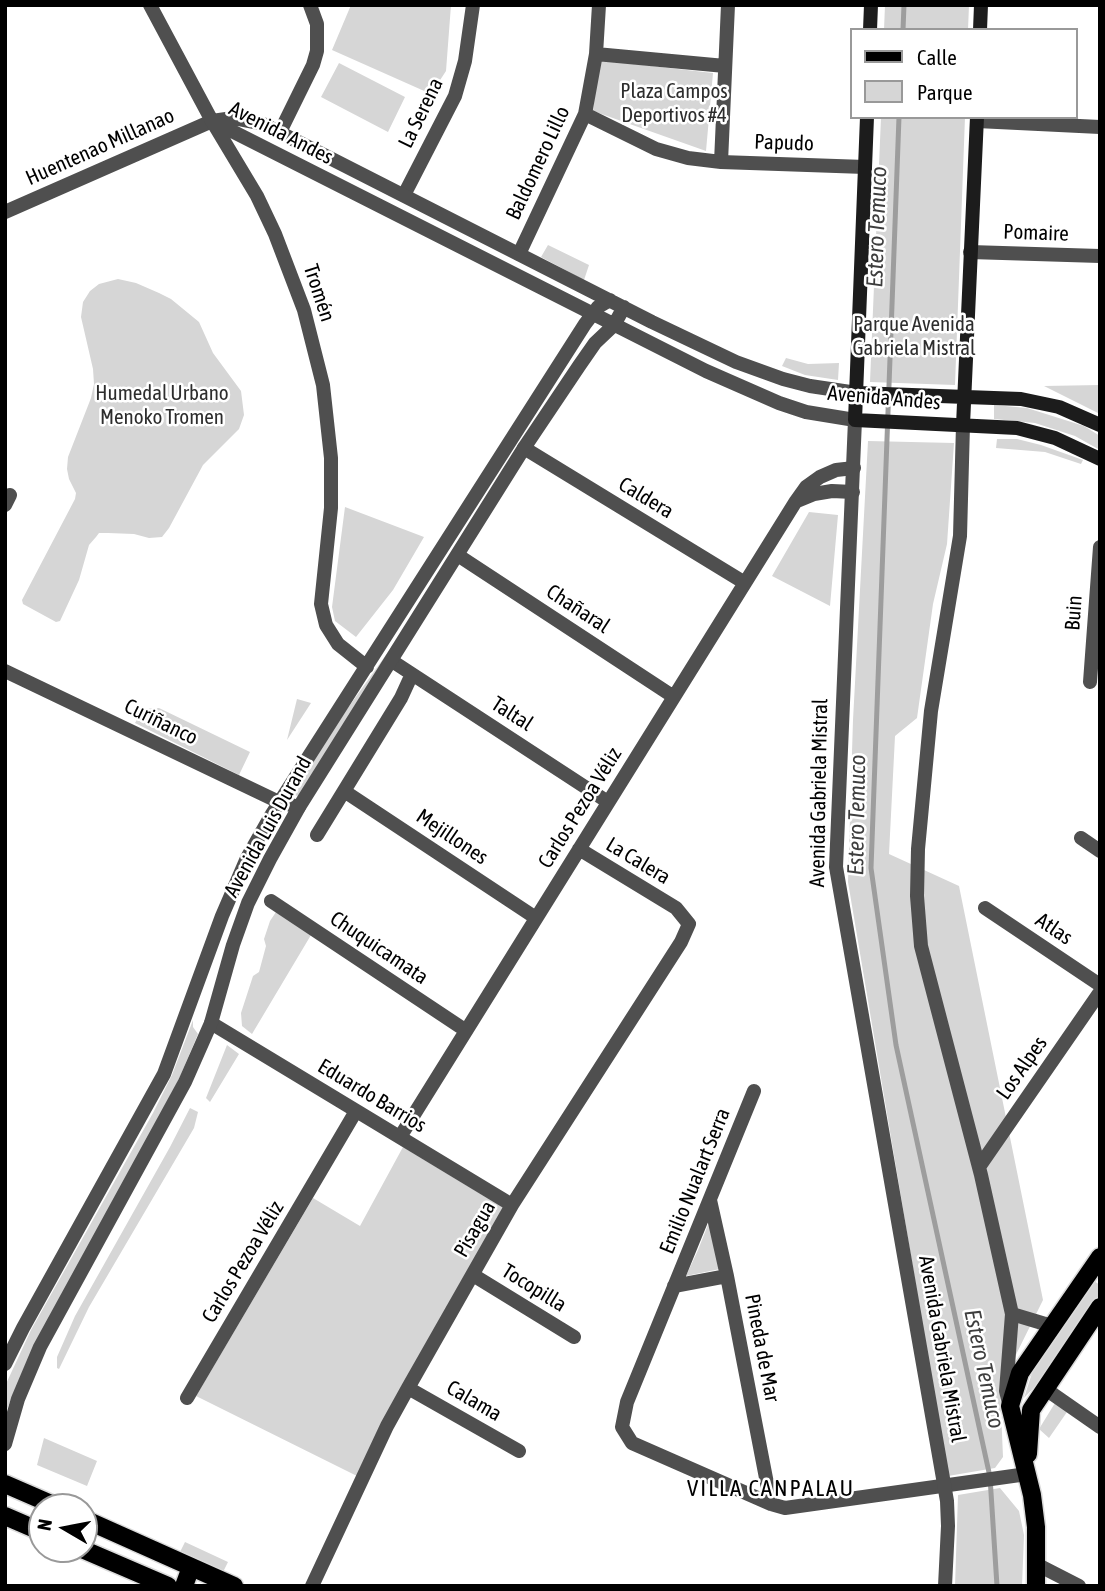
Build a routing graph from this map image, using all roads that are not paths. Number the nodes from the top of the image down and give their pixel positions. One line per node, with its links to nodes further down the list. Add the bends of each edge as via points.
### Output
1 (150, 5): 15 (street, Tromén)
2 (310, 5): 17 (street, via 317,24 317,51)
3 (473, 5): 20 (street, La Serena, via 455,96)
4 (598, 5): 10 (street, Baldomero Lillo)
5 (728, 5): 11 (street)
6 (871, 5): 8 (main road)
7 (981, 5): 9 (main road)
8 (870, 28)
9 (980, 28)
10 (596, 54): 11 (street); 12 (street, Baldomero Lillo)
11 (725, 66): 18 (street)
12 (585, 114): 18 (street, Papudo, via 672,154); 23 (street, Baldomero Lillo)
13 (867, 119): 19 (main road, Avenida Gabriela Mistral)
14 (977, 119): 16 (street); 22 (main road)
15 (212, 121): 17 (street, Avenida Andes, via 240,119); 21 (street, Huentenao Millanao); 27 (street, Avenida Andes); 43 (street, Tromén, via 275,234 315,349 331,458 321,604 326,625 338,643)
16 (1100, 127)
17 (280, 132): 20 (street, Avenida Andes)
18 (720, 162): 19 (street, Papudo)
19 (865, 167): 29 (main road, Avenida Gabriela Mistral)
20 (404, 195): 23 (street, Avenida Andes)
21 (5, 212)
22 (970, 252): 24 (street, Pomaire); 30 (main road)
23 (519, 254): 25 (street, Avenida Andes)
24 (1100, 256)
25 (610, 300): 26 (street, Avenida Andes); 27 (street, Avenida Luis Durand)
26 (624, 307): 28 (street, Avenida Luis Durand); 29 (street, Avenida Andes, via 757,370 810,386)
27 (592, 314): 28 (street, Avenida Andes); 43 (street, Avenida Luis Durand)
28 (614, 325): 31 (street, Avenida Andes, via 779,403); 34 (street, Avenida Luis Durand, via 595,344)
29 (864, 393): 30 (main road, Avenida Andes); 31 (main road, Avenida Gabriela Mistral)
30 (964, 396): 32 (main road); 33 (main road, Avenida Andes, via 1040,402)
31 (855, 420): 32 (main road, Avenida Andes); 36 (street, Avenida Gabriela Mistral)
32 (963, 425): 35 (main road, Avenida Andes, via 1036,432); 70 (street, via 960,536 931,711 917,896 921,946)
33 (1100, 425)
34 (524, 448): 40 (street, Avenida Luis Durand); 41 (street, Caldera)
35 (1100, 459)
36 (854, 468): 37 (street, Avenida Gabriela Mistral); 38 (street, Carlos Pezoa Véliz, via 820,477)
37 (853, 492): 38 (street, via 832,491); 91 (street, Avenida Gabriela Mistral, via 838,893)
38 (796, 501): 41 (street, Carlos Pezoa Véliz)
39 (1100, 547): 46 (street, Buin)
40 (459, 556): 42 (street, Avenida Luis Durand); 47 (street, Chañaral)
41 (745, 583): 47 (street, Carlos Pezoa Véliz)
42 (392, 661): 45 (street, Taltal); 51 (street, Avenida Luis Durand)
43 (370, 662): 49 (street, Avenida Luis Durand)
44 (5, 671): 49 (street, Curiñanco)
45 (412, 674): 48 (street); 50 (street, Taltal)
46 (1090, 682)
47 (674, 696): 50 (street, Carlos Pezoa Véliz)
48 (344, 791): 52 (street); 59 (street, Mejillones)
49 (279, 802): 51 (street, Curiñanco); 61 (street, Avenida Luis Durand, via 247,858)
50 (608, 802): 54 (street, Carlos Pezoa Véliz)
51 (299, 807): 60 (street, Avenida Luis Durand, via 254,890)
52 (317, 835)
53 (1081, 838): 55 (street)
54 (579, 849): 57 (street, La Calera); 59 (street, Carlos Pezoa Véliz)
55 (1100, 851)
56 (271, 901): 66 (street, Chuquicamata)
57 (676, 908): 72 (street, Pisagua, via 689,924 681,942)
58 (985, 908): 63 (street, Atlas)
59 (536, 918): 66 (street, Carlos Pezoa Véliz)
60 (233, 945): 61 (street); 65 (street, Avenida Luis Durand)
61 (206, 958): 62 (street, Avenida Luis Durand)
62 (199, 978): 65 (street, via 198,1013); 81 (street, Avenida Luis Durand, via 164,1074)
63 (1100, 985)
64 (1097, 1001): 70 (street, Los Alpes)
65 (211, 1023): 68 (street, Eduardo Barrios); 87 (street, Avenida Luis Durand, via 156,1138 36,1355)
66 (465, 1030): 69 (street, Carlos Pezoa Véliz)
67 (754, 1091): 71 (street, Emilio Nualart Serra)
68 (356, 1111): 69 (street, Eduardo Barrios); 84 (street, Carlos Pezoa Véliz)
69 (400, 1137): 72 (street, Eduardo Barrios)
70 (979, 1167): 78 (street)
71 (709, 1200): 75 (street, Pineda de Mar); 76 (street, Emilio Nualart Serra)
72 (512, 1206): 74 (street, Pisagua)
73 (1097, 1268): 79 (main road)
74 (473, 1275): 80 (street, Tocopilla); 82 (street, Pisagua)
75 (727, 1276): 76 (street, Emilio Nualart Serra); 93 (street, Pineda de Mar)
76 (674, 1286): 93 (street, Emilio Nualart Serra, via 627,1402 622,1427 632,1443)
77 (1100, 1307): 83 (main road)
78 (1012, 1314): 79 (street); 85 (street, via 1006,1391)
79 (1052, 1326): 85 (main road, via 1020,1373)
80 (573, 1337)
81 (5, 1364)
82 (408, 1388): 88 (street, Calama); 103 (street, Pisagua)
83 (1044, 1388): 86 (street); 89 (main road, via 1031,1410)
84 (187, 1398)
85 (1010, 1406): 89 (main road)
86 (1100, 1427)
87 (5, 1444)
88 (519, 1451)
89 (1019, 1475): 91 (street, Emilio Nualart Serra); 98 (main road, via 1036,1527)
90 (5, 1484): 92 (main road)
91 (951, 1486): 93 (street, Emilio Nualart Serra, via 785,1508); 104 (street, Avenida Gabriela Mistral)
92 (28, 1494)
93 (771, 1504)
94 (5, 1516): 96 (main road)
95 (98, 1525): 99 (main road)
96 (28, 1526)
97 (98, 1556): 100 (main road)
98 (1036, 1564): 105 (main road); 106 (street)
99 (191, 1567): 101 (main road); 102 (main road)
100 (168, 1586)
101 (184, 1586)
102 (234, 1586)
103 (312, 1586)
104 (945, 1586)
105 (1036, 1586)
106 (1079, 1586)

